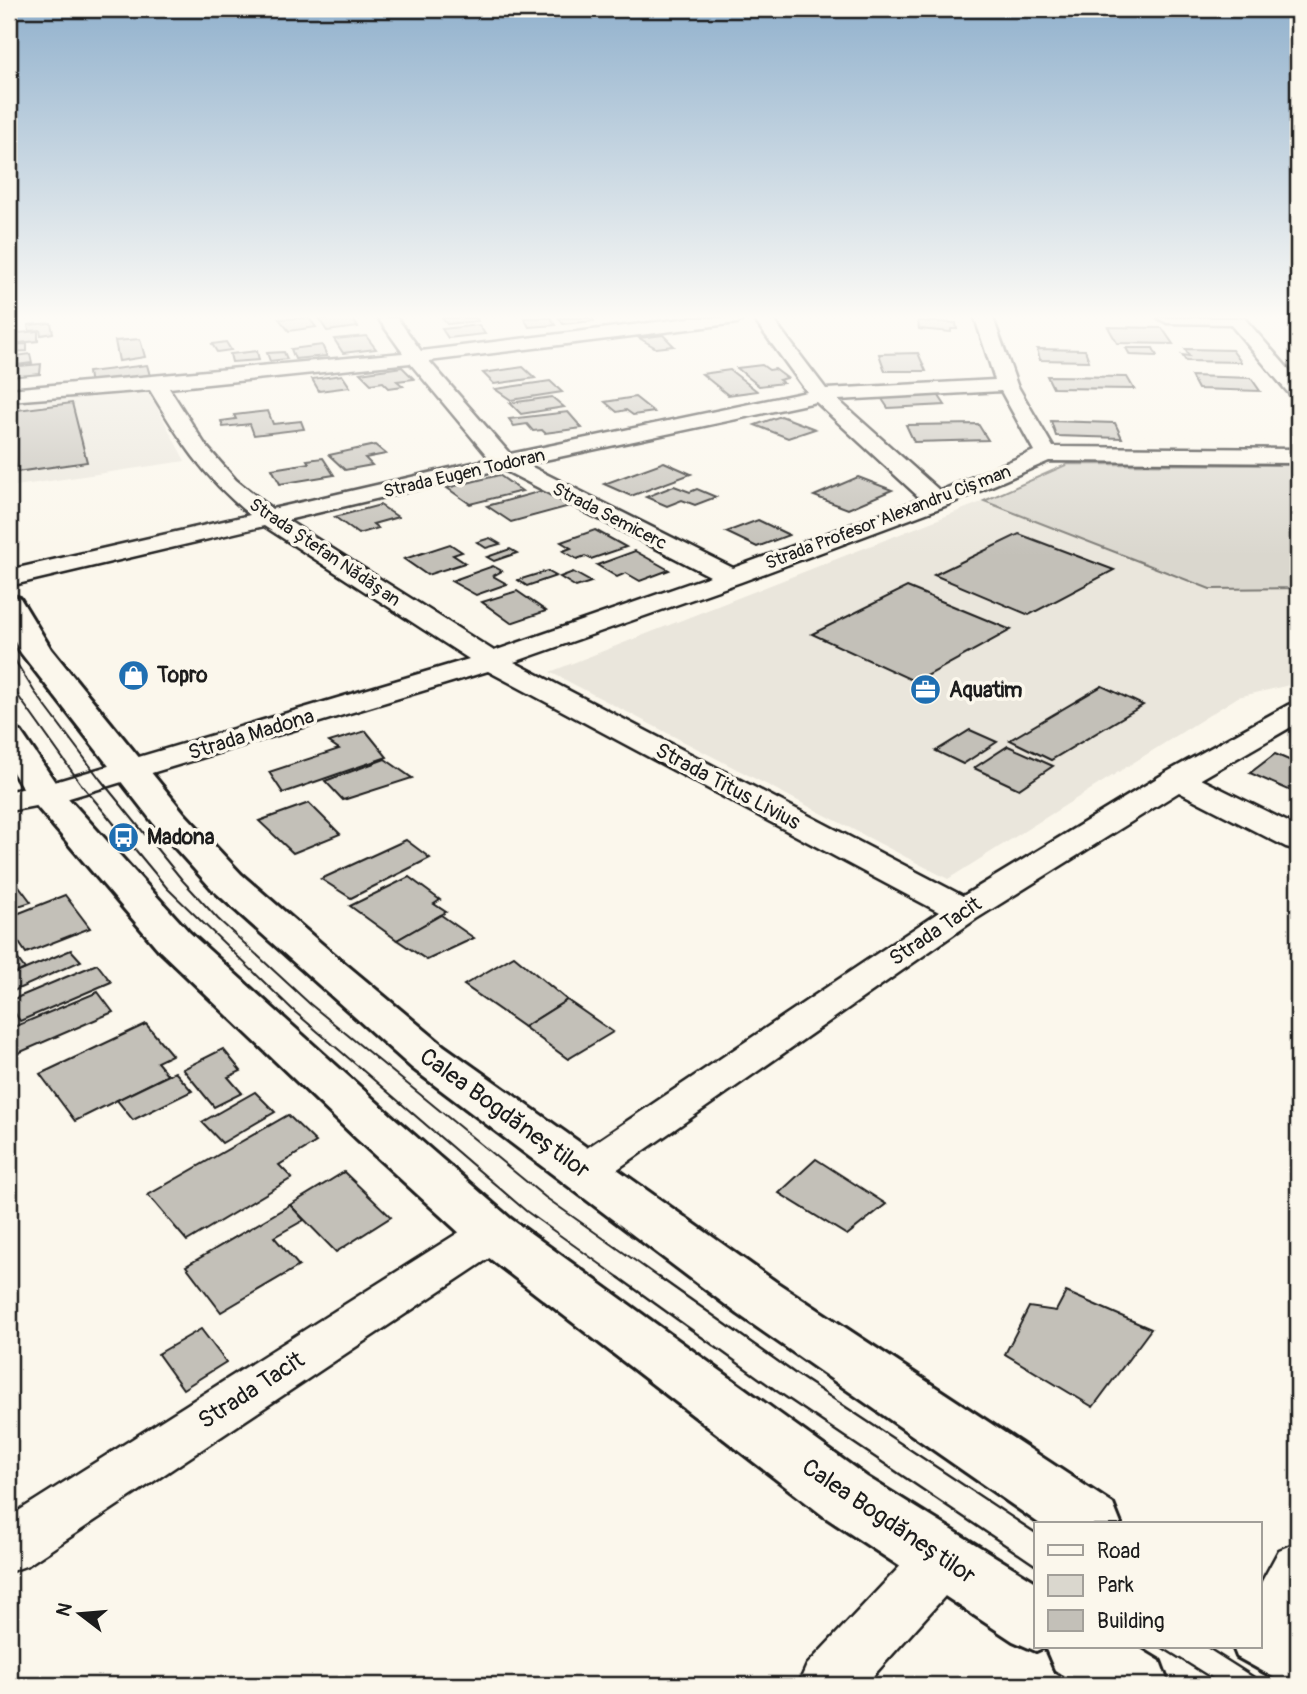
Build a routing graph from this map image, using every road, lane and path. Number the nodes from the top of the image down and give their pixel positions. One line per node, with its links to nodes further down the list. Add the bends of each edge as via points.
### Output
1 (165, 397): 10 (street, Strada Ștefan Nădășan, via 197,450 228,485)
2 (450, 397): 8 (street, Strada Semicerc)
3 (810, 397): 8 (street, Strada Eugen Todoran)
4 (822, 397): 9 (street)
5 (1014, 397): 6 (street)
6 (1046, 454): 7 (street, Strada Profesor Alexandru Cișman); 9 (street, Strada Profesor Alexandru Cișman)
7 (1298, 456)
8 (505, 462): 10 (street, Strada Eugen Todoran); 11 (street, Strada Semicerc)
9 (937, 501): 11 (street, Strada Profesor Alexandru Cișman)
10 (268, 518): 12 (street, Strada Eugen Todoran); 14 (street, Strada Ștefan Nădășan)
11 (732, 577): 14 (street, Strada Profesor Alexandru Cișman)
12 (9, 578)
13 (9, 604): 17 (main road, Calea Bogdăneștilor, via 37,653)
14 (491, 661): 17 (street, Strada Madona); 21 (street, Strada Titus Livius)
15 (1298, 711): 18 (street, Strada Tacit)
16 (9, 739): 19 (main road, Calea Bogdăneștilor)
17 (130, 770): 19 (street, Strada Madona); 22 (main road, Calea Bogdăneștilor, via 227,882 315,961 428,1057)
18 (1178, 779): 20 (street); 21 (street, Strada Tacit)
19 (27, 798): 23 (main road, Calea Bogdăneștilor, via 355,1110)
20 (1298, 840)
21 (964, 911): 22 (street, Strada Tacit)
22 (583, 1171): 24 (main road, Calea Bogdăneștilor, via 856,1367)
23 (494, 1233): 25 (street, Strada Tacit); 26 (main road, Calea Bogdăneștilor, via 846,1496)
24 (1088, 1522)
25 (9, 1547)
26 (944, 1558): 28 (main road, Calea Bogdăneștilor); 31 (street)
27 (1298, 1568): 29 (street)
28 (1034, 1618)
29 (1274, 1642)
30 (1080, 1648): 32 (main road)
31 (827, 1685)
32 (1136, 1685)

